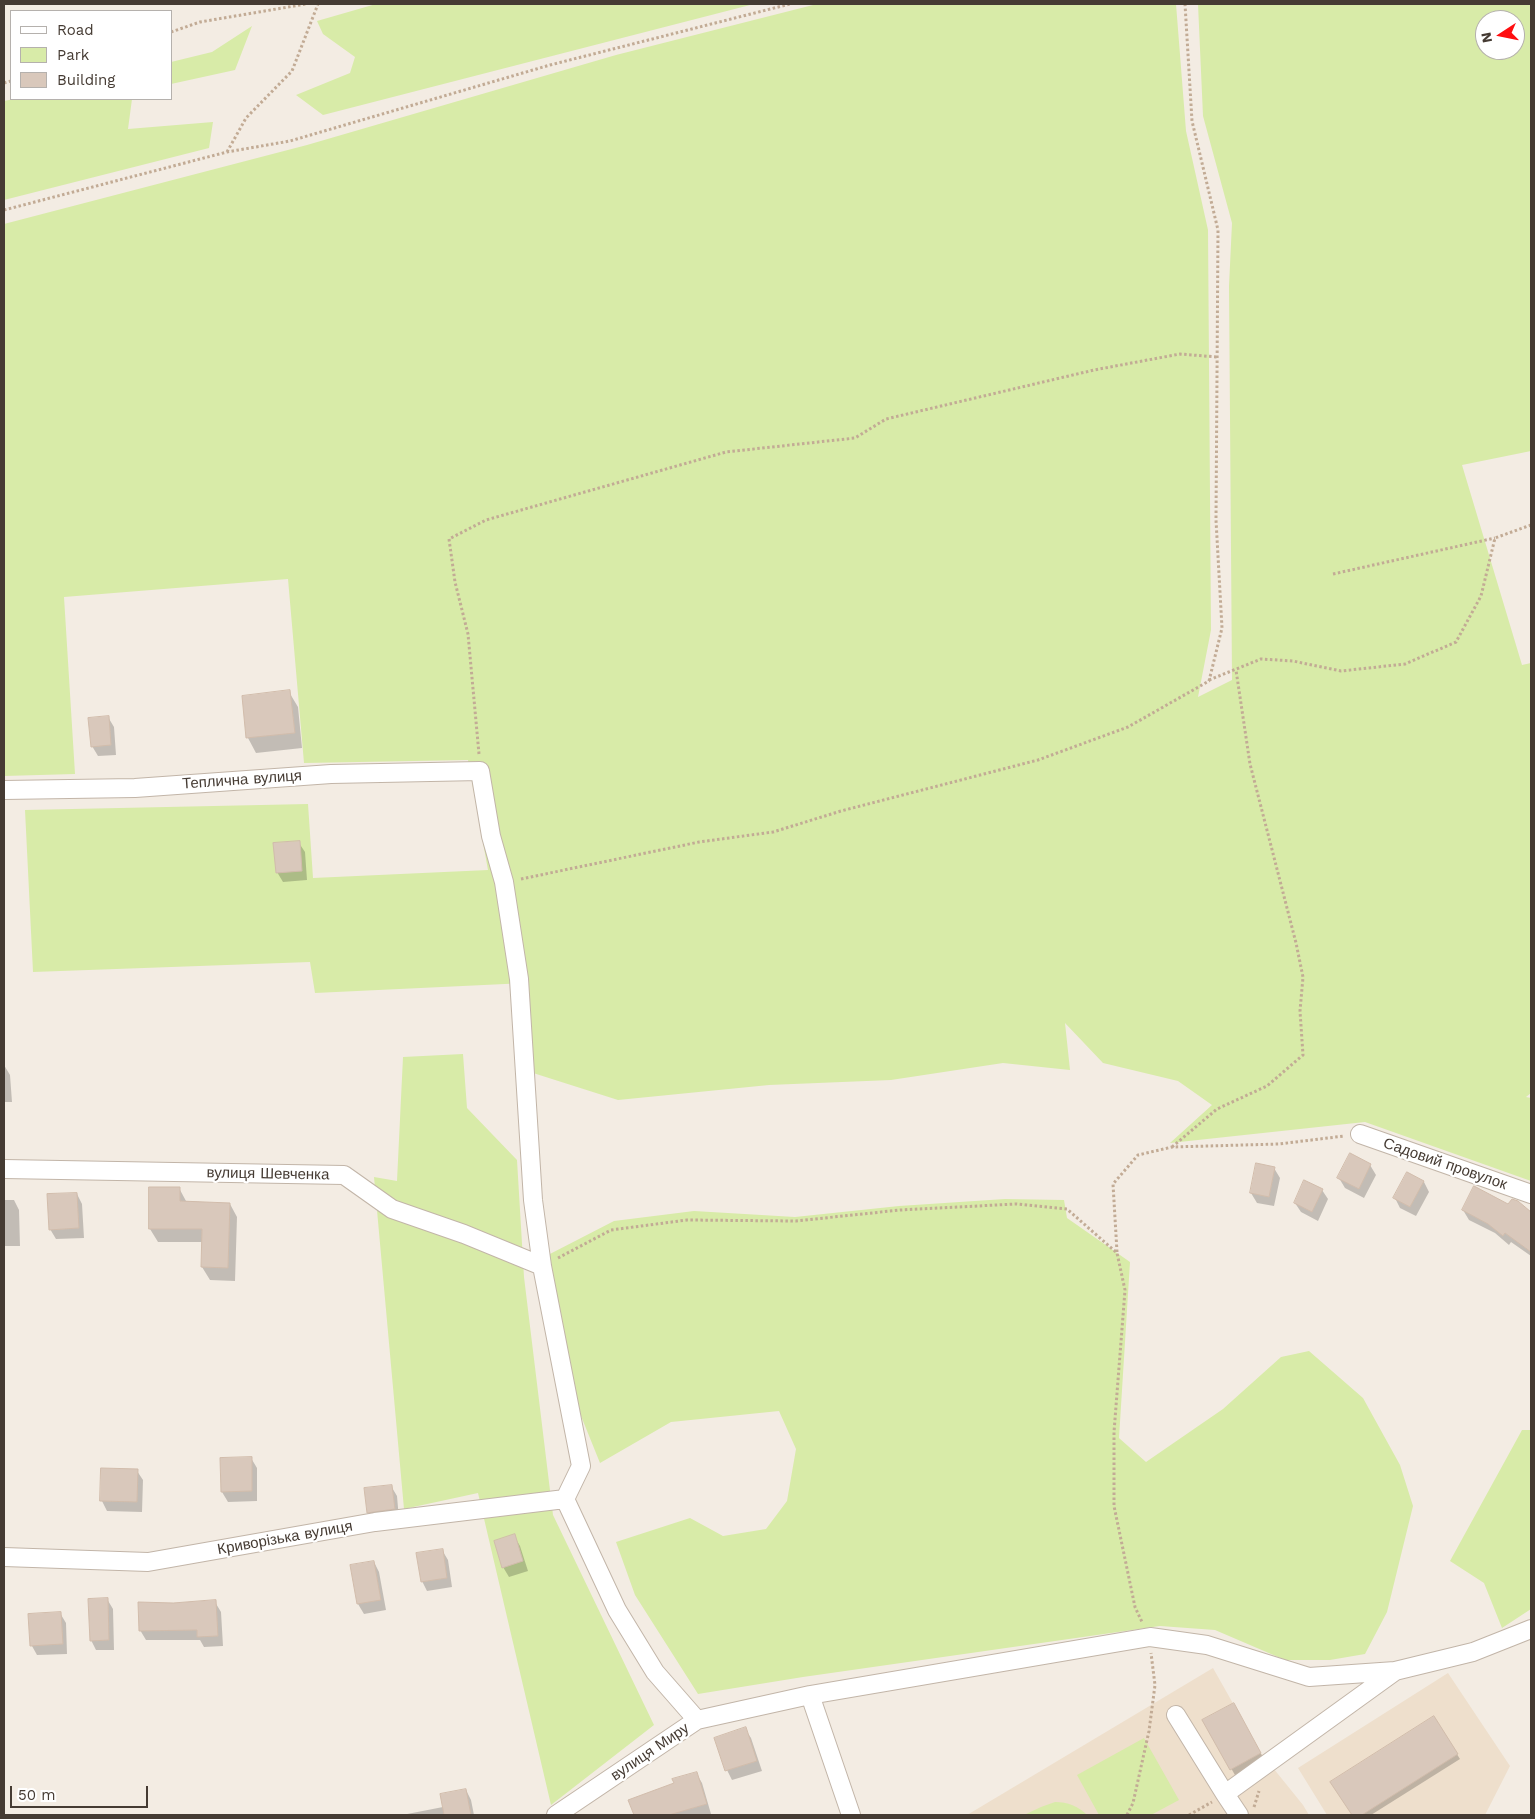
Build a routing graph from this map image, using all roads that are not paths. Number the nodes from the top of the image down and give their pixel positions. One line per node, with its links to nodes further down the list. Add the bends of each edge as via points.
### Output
1 (4, 790): 5 (street, Теплична вулиця, via 135,788 331,774 480,771 491,836 504,882 519,978 533,1200)
2 (1360, 1134): 4 (street, Садовий провулок)
3 (4, 1169): 5 (street, вулиця Шевченка, via 344,1175 392,1209)
4 (1531, 1194)
5 (542, 1266): 6 (street, via 581,1466)
6 (565, 1499): 7 (street, Криворізька вулиця, via 375,1522 148,1562); 12 (street, via 617,1610 655,1672)
7 (4, 1557)
8 (1531, 1629): 9 (street, via 1474,1652)
9 (1395, 1672): 10 (street, вулиця Миру, via 1309,1678 1207,1645 1150,1637); 13 (street)
10 (810, 1695): 12 (street, вулиця Миру); 15 (street)
11 (1176, 1715): 13 (street)
12 (698, 1720): 14 (street, вулиця Миру)
13 (1225, 1794): 16 (street)
14 (556, 1815)
15 (851, 1815)
16 (1239, 1815)

